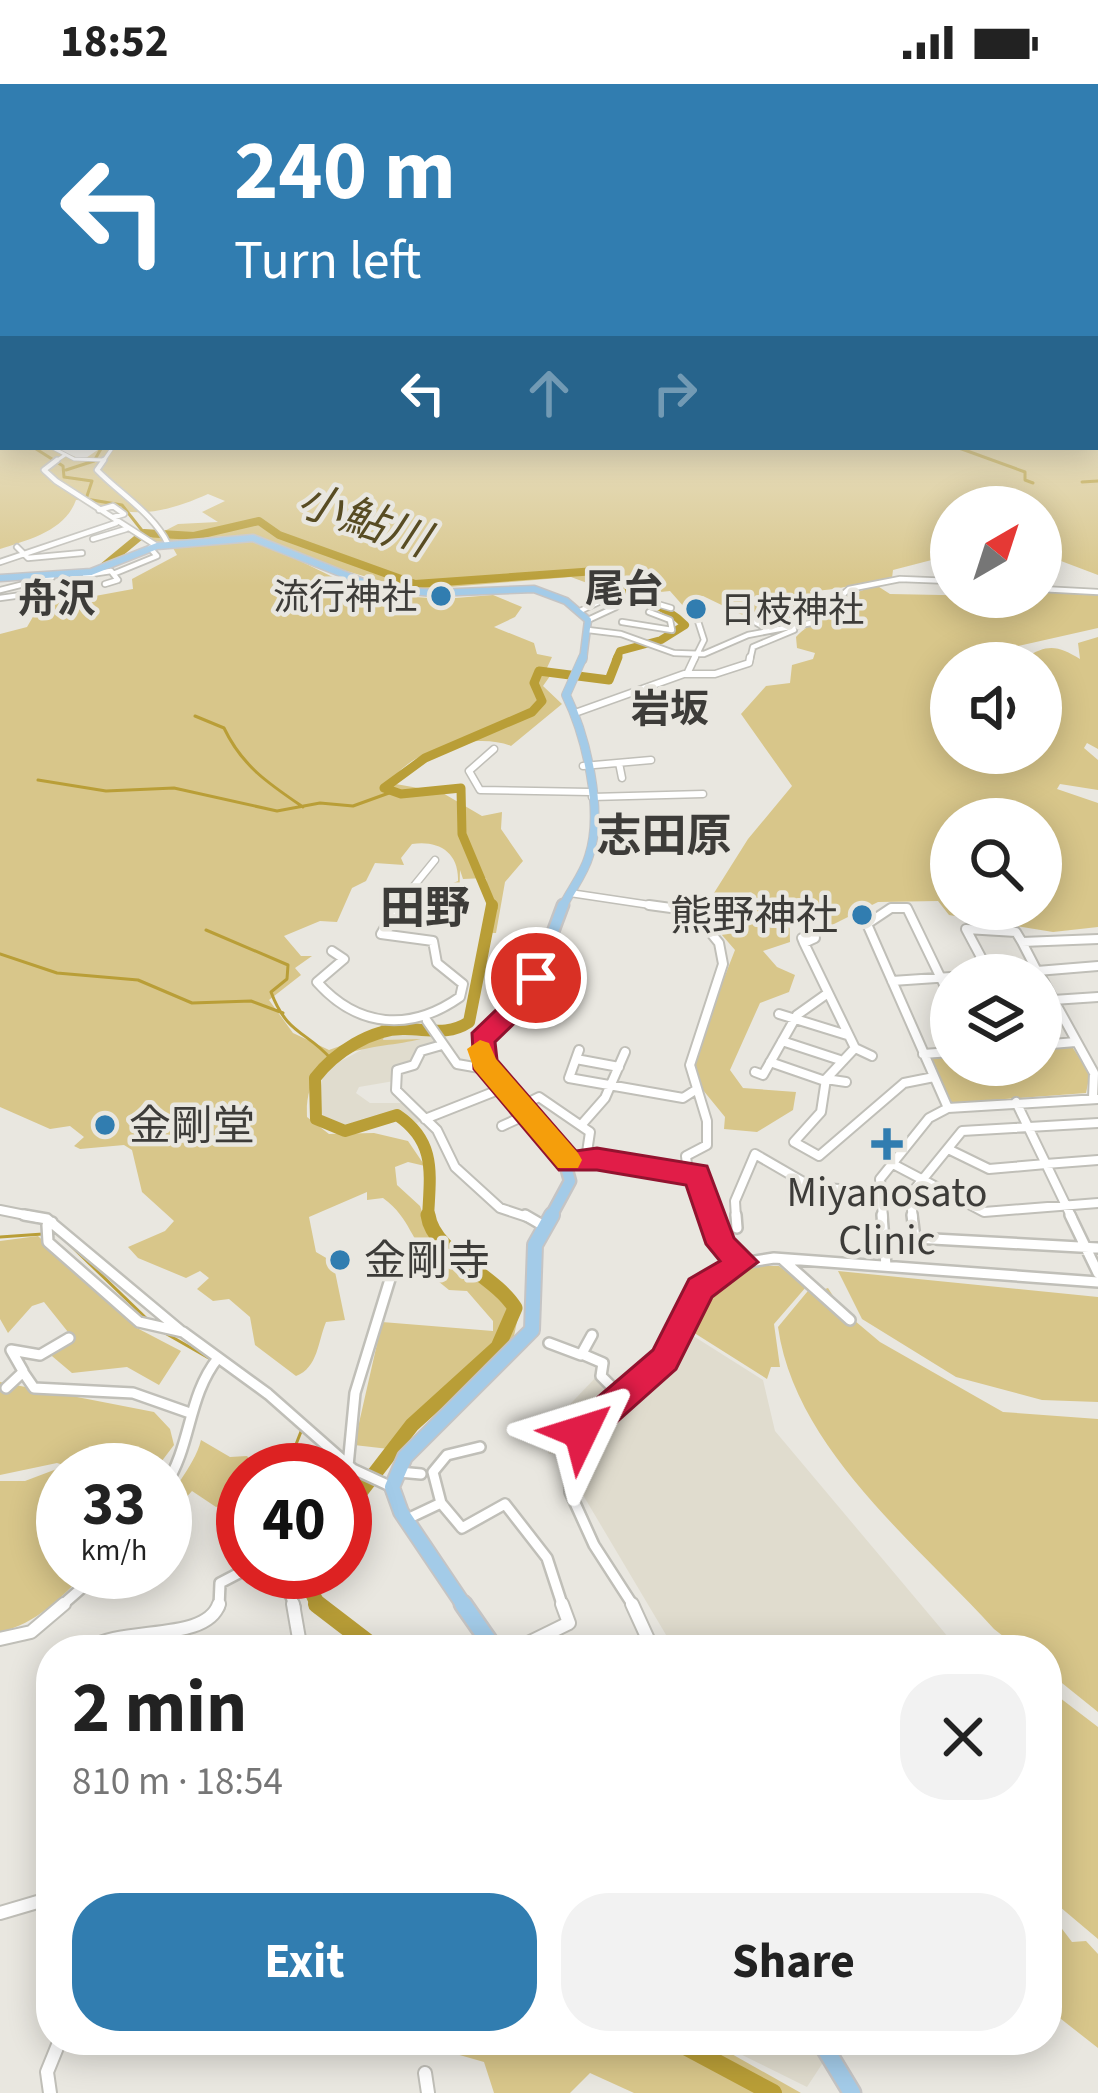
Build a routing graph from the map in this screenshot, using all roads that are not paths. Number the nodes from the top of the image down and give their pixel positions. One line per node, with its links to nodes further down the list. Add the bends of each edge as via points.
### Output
1 (56, 450): 3 (street)
2 (111, 450): 4 (street)
3 (65, 455): 4 (street); 5 (street, via 46,475)
4 (104, 461): 11 (street, via 96,468 109,488 136,503)
5 (100, 511): 6 (street); 7 (street); 7 (street, via 112,506 124,514)
6 (88, 518)
7 (115, 520): 8 (street); 9 (street)
8 (129, 529): 10 (street); 13 (street)
9 (85, 533): 10 (street); 14 (street)
10 (93, 538): 16 (street)
11 (167, 538): 13 (main road); 33 (main road, via 265,539 385,590 534,589)
12 (32, 539): 14 (street)
13 (151, 545): 20 (main road); 21 (street, via 158,556)
14 (43, 546): 18 (street)
15 (17, 547): 18 (street)
16 (97, 547)
17 (82, 553): 18 (street)
18 (26, 555): 19 (street)
19 (1, 562)
20 (85, 573): 21 (street); 22 (main road); 27 (street)
21 (113, 573): 24 (street, via 118,580)
22 (0, 578)
23 (930, 580): 35 (street, via 849,589 814,621)
24 (107, 586)
25 (1062, 590): 26 (street)
26 (1098, 592)
27 (0, 594): 28 (street)
28 (22, 596)
29 (598, 602): 33 (street)
30 (616, 607): 33 (street)
31 (670, 608): 36 (street, via 650,612 670,620 671,630 624,620)
32 (695, 612): 38 (street, via 706,628)
33 (586, 620): 36 (street); 42 (main road, via 566,695)
34 (736, 622): 37 (street, via 751,619)
35 (792, 628): 37 (street); 39 (street, via 749,650 745,666)
36 (603, 629): 38 (street)
37 (768, 630): 38 (street)
38 (700, 655): 39 (street)
39 (687, 674): 41 (street)
40 (670, 688): 41 (street)
41 (645, 690): 42 (street)
42 (574, 713): 46 (main road)
43 (494, 749): 49 (street, via 470,771 480,790)
44 (651, 760): 45 (street)
45 (619, 763): 46 (street); 47 (street)
46 (583, 766): 49 (main road)
47 (622, 778)
48 (703, 794): 49 (street)
49 (590, 795): 51 (main road, via 590,855)
50 (435, 860): 72 (street, via 381,934 433,941 437,963 463,984 460,997)
51 (570, 893): 89 (main road, via 532,988 482,1039); 99 (street, via 692,911 721,946 721,982 689,1058)
52 (1098, 939): 53 (street)
53 (1022, 942): 57 (street, via 1016,932 966,929); 58 (street)
54 (803, 943): 59 (street)
55 (332, 951): 72 (street, via 344,959 317,982 332,1003 381,1021)
56 (932, 954): 64 (street, via 906,907 867,924)
57 (979, 954)
58 (1028, 954)
59 (808, 957): 60 (street); 66 (street)
60 (795, 959)
61 (1098, 966): 62 (street)
62 (1062, 971)
63 (930, 979): 64 (street)
64 (892, 981): 82 (street)
65 (1098, 997): 67 (street)
66 (835, 998): 70 (street, via 818,995); 73 (street)
67 (1062, 999)
68 (779, 1014): 70 (street)
69 (1062, 1016): 76 (street)
70 (794, 1019): 74 (street); 75 (street)
71 (855, 1022): 73 (street)
72 (428, 1023): 78 (street)
73 (843, 1023): 74 (street)
74 (849, 1036): 80 (street)
75 (782, 1041): 85 (street); 86 (street)
76 (1076, 1042): 77 (street); 91 (street)
77 (1062, 1043)
78 (442, 1044): 89 (street, via 464,1068); 107 (street, via 395,1072 397,1090)
79 (760, 1048): 85 (street)
80 (855, 1048): 84 (street); 86 (street)
81 (625, 1052): 87 (street)
82 (923, 1054): 83 (street); 88 (street)
83 (930, 1054)
84 (872, 1056)
85 (772, 1058): 90 (street, via 763,1075); 94 (street)
86 (844, 1061): 94 (street)
87 (619, 1067): 96 (street); 96 (street, via 578,1054 569,1078)
88 (930, 1069)
89 (491, 1070): 98 (main road)
90 (754, 1072)
91 (1096, 1073): 101 (street)
92 (930, 1077): 93 (street)
93 (914, 1079): 100 (street); 102 (street, via 819,1156 794,1142 815,1124)
94 (825, 1080): 95 (street); 102 (street)
95 (846, 1082)
96 (611, 1086): 99 (street, via 683,1098); 109 (street)
97 (938, 1086): 105 (street)
98 (506, 1087): 106 (main road); 107 (street)
99 (697, 1089): 118 (street, via 710,1129 707,1145 686,1156)
100 (920, 1094)
101 (1096, 1099): 103 (street)
102 (822, 1102): 104 (street)
103 (1016, 1102): 105 (street); 111 (street)
104 (835, 1104)
105 (948, 1108): 116 (street)
106 (526, 1109): 109 (street, via 538,1097); 110 (street); 115 (main road)
107 (425, 1119): 125 (street, via 455,1167 502,1210)
108 (1098, 1123): 111 (street)
109 (583, 1124): 113 (street, via 590,1132)
110 (502, 1126)
111 (1028, 1126): 112 (street, via 962,1131); 117 (street)
112 (948, 1149): 117 (street, via 989,1169); 119 (street)
113 (586, 1159): 115 (street); 118 (street)
114 (1098, 1160): 117 (street)
115 (569, 1162): 125 (main road, via 570,1180)
116 (891, 1163): 119 (street); 120 (street)
117 (1046, 1164): 122 (street)
118 (688, 1173): 129 (street, via 699,1176 721,1244)
119 (922, 1180): 122 (street, via 984,1212); 127 (street, via 910,1195 915,1238)
120 (879, 1192): 126 (street, via 812,1187 755,1152 735,1201); 130 (street)
121 (1098, 1203): 122 (street)
122 (1065, 1206): 127 (street)
123 (0, 1210): 124 (street)
124 (52, 1222): 135 (street); 135 (street, via 48,1242 139,1322)
125 (544, 1226): 149 (main road, via 532,1256 532,1330)
126 (737, 1228)
127 (1093, 1249): 131 (street)
128 (782, 1258): 129 (street); 130 (street); 134 (street)
129 (742, 1262): 143 (street, via 700,1288 664,1359)
130 (886, 1266): 133 (street)
131 (1098, 1273)
132 (391, 1276): 147 (street, via 355,1393)
133 (1098, 1282)
134 (850, 1320)
135 (182, 1332): 140 (street)
136 (592, 1335): 139 (street)
137 (69, 1338): 141 (street, via 40,1355 11,1350)
138 (549, 1343): 139 (street)
139 (582, 1354): 143 (street, via 603,1363 601,1376)
140 (218, 1358): 144 (street); 146 (street)
141 (23, 1372): 142 (street); 144 (street, via 34,1388 133,1394)
142 (6, 1388)
143 (621, 1396): 162 (street, via 581,1432 566,1480 581,1523)
144 (187, 1412): 145 (street)
145 (186, 1443)
146 (320, 1443)
147 (352, 1443)
148 (480, 1448): 153 (street, via 447,1455 433,1472)
149 (398, 1472): 150 (street); 152 (main road)
150 (421, 1474)
151 (372, 1480): 152 (street)
152 (387, 1485): 154 (main road)
153 (441, 1503): 154 (street); 161 (street, via 462,1528 505,1504 549,1560 569,1623)
154 (405, 1520): 160 (main road)
155 (69, 1599): 163 (street, via 36,1628)
156 (219, 1599): 158 (street, via 207,1623)
157 (292, 1599): 159 (street)
158 (114, 1635)
159 (301, 1635)
160 (485, 1635)
161 (545, 1635)
162 (650, 1635)
163 (0, 1639)
164 (36, 1902): 165 (street)
165 (0, 1912)
166 (54, 2055): 169 (street)
167 (829, 2055): 171 (main road)
168 (425, 2073): 170 (street)
169 (50, 2093)
170 (428, 2093)
171 (852, 2093)

